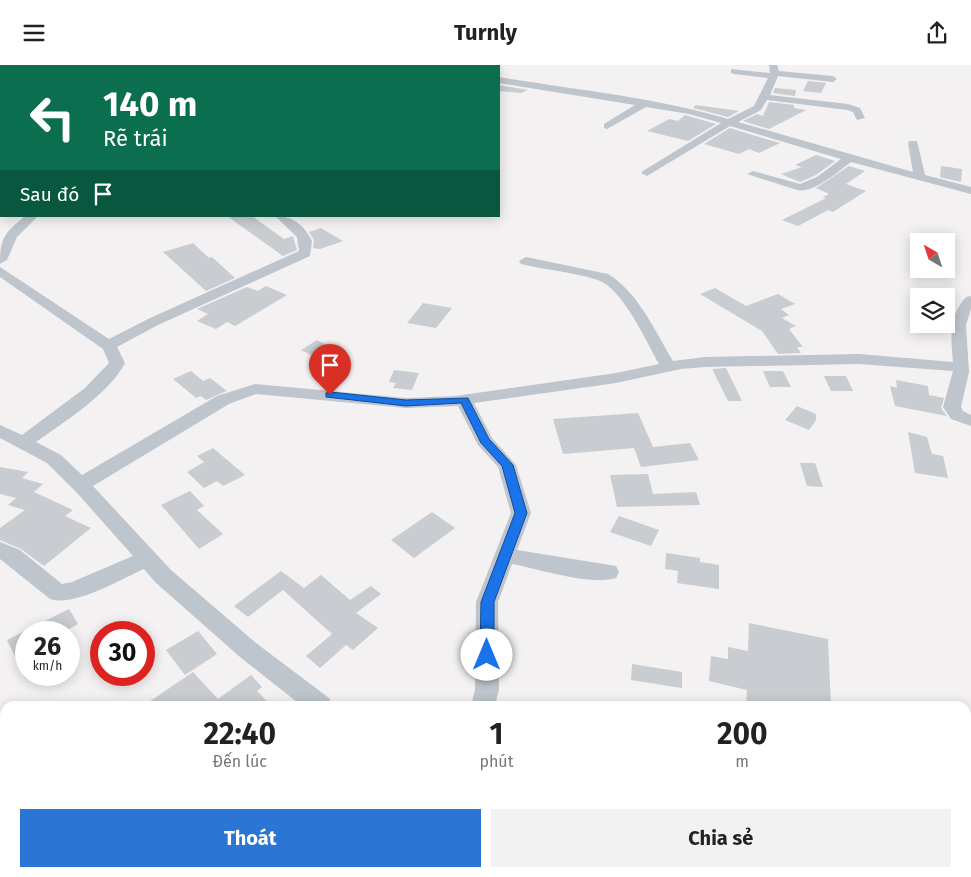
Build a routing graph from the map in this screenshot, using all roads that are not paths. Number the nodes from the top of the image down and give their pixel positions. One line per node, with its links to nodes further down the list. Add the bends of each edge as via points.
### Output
1 (734, 71): 2 (street)
2 (773, 71): 3 (street); 5 (street)
3 (833, 79)
4 (500, 80): 6 (street)
5 (765, 97): 7 (street, via 848,107 857,110); 8 (street, via 758,108)
6 (645, 103): 8 (street); 9 (street)
7 (860, 118)
8 (730, 122): 11 (street); 12 (street)
9 (608, 126)
10 (913, 143): 14 (street)
11 (849, 158): 13 (street, via 821,179 801,188); 14 (street)
12 (648, 173)
13 (753, 175)
14 (920, 177): 15 (street)
15 (971, 191)
16 (31, 217): 18 (street, via 11,235)
17 (282, 217): 22 (street, via 303,235 307,248 305,253)
18 (0, 260)
19 (526, 261): 23 (street, via 603,277 615,284 631,304)
20 (0, 271): 22 (street)
21 (971, 300): 24 (street, via 964,307 956,336)
22 (108, 345): 28 (street, via 117,364 114,371)
23 (668, 366): 24 (street, via 705,362 858,359); 25 (street, via 616,378)
24 (960, 367): 26 (street, via 952,407 957,415)
25 (464, 400): 29 (street, via 406,403 255,389 223,401); 31 (street, via 484,441 507,465 521,513)
26 (971, 421)
27 (0, 431): 28 (street)
28 (23, 443): 29 (street, via 54,459)
29 (80, 485): 32 (street)
30 (0, 550): 32 (street, via 13,556 58,593 75,590)
31 (505, 555): 33 (street); 35 (street, via 487,602)
32 (147, 559): 34 (street, via 198,607)
33 (608, 572)
34 (314, 701)
35 (484, 701)

